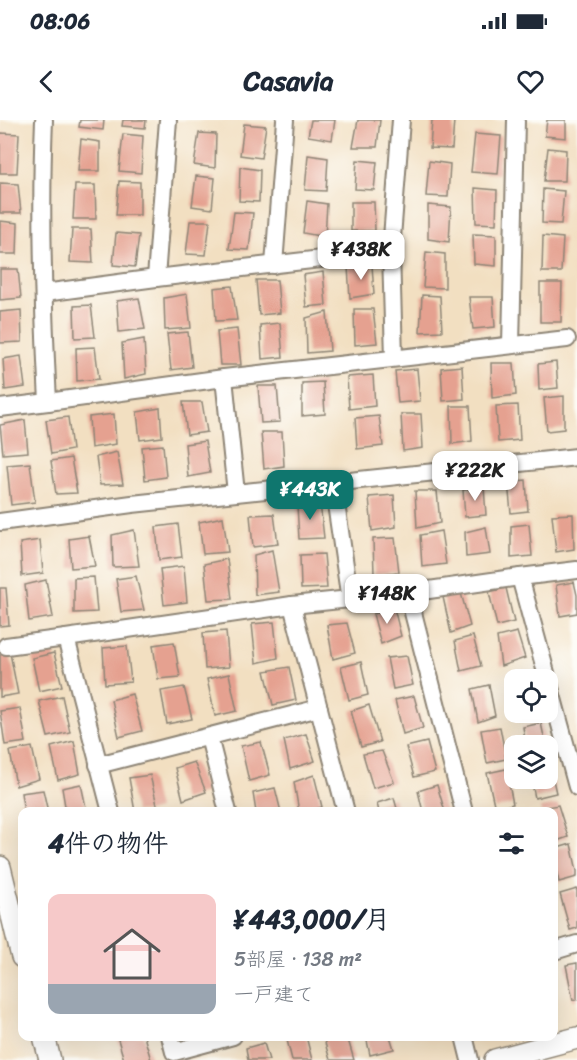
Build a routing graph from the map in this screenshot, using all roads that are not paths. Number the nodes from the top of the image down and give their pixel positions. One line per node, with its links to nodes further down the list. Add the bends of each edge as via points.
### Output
1 (44, 120): 9 (street)
2 (168, 120): 8 (street)
3 (285, 120): 7 (street)
4 (401, 120): 6 (street)
5 (516, 120): 11 (street)
6 (391, 251): 7 (street); 12 (street)
7 (274, 265): 8 (street)
8 (156, 278): 9 (street)
9 (44, 293): 14 (street)
10 (567, 339): 11 (street)
11 (511, 345): 12 (street)
12 (394, 358): 13 (street)
13 (224, 378): 14 (street); 18 (street)
14 (48, 402): 15 (street)
15 (0, 408)
16 (577, 458): 17 (street)
17 (333, 483): 18 (street); 23 (street)
18 (236, 493): 19 (street)
19 (0, 522)
20 (577, 570): 21 (street)
21 (520, 577): 22 (street); 30 (street)
22 (408, 593): 23 (street); 34 (street)
23 (350, 600): 24 (street)
24 (292, 606): 25 (street); 27 (street)
25 (66, 638): 26 (street); 29 (street)
26 (6, 646)
27 (319, 708): 28 (street); 33 (street)
28 (209, 737): 29 (street); 32 (street)
29 (98, 765): 31 (street)
30 (577, 787)
31 (110, 807)
32 (227, 807)
33 (345, 807)
34 (463, 807)
35 (0, 867): 36 (street)
36 (16, 901): 37 (street)
37 (18, 920)
38 (577, 944): 39 (street)
39 (558, 950)
40 (577, 1038): 47 (street)
41 (45, 1041): 45 (street)
42 (171, 1041): 43 (street, via 174,1052)
43 (215, 1041)
44 (465, 1041): 46 (street)
45 (50, 1060)
46 (470, 1060)
47 (495, 1060)

